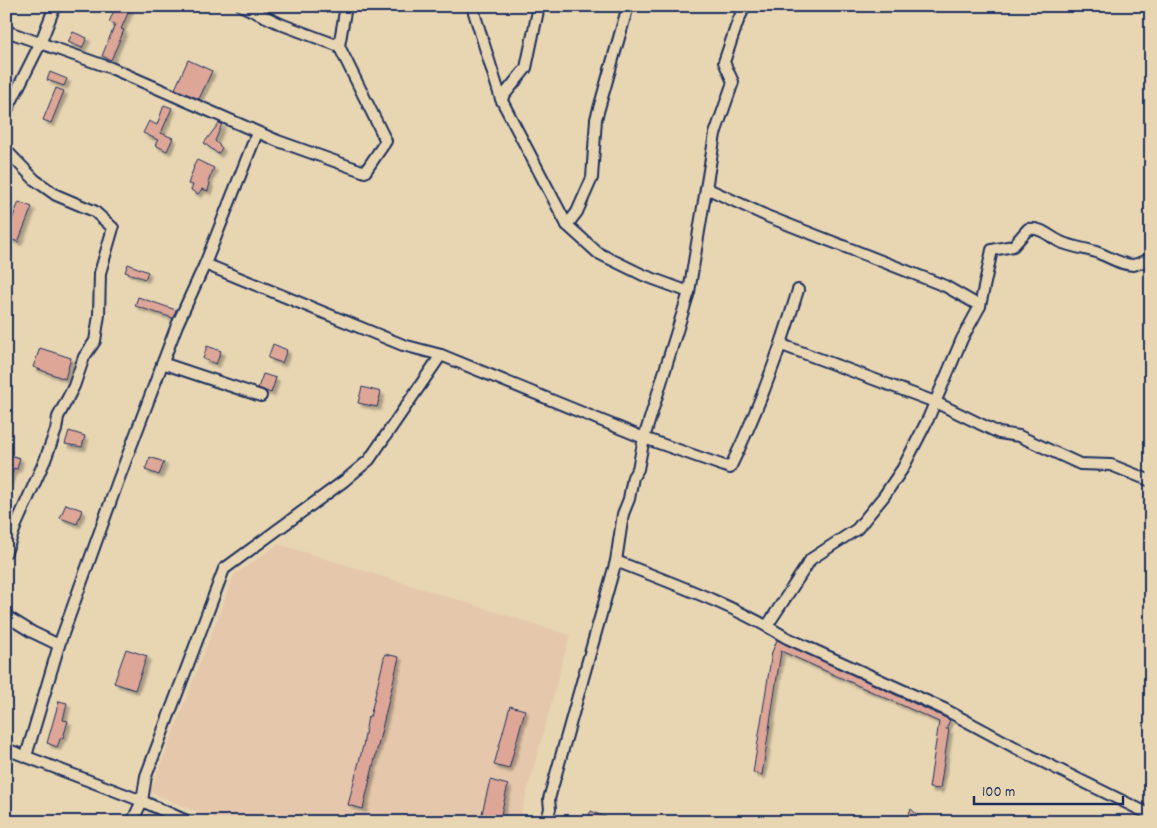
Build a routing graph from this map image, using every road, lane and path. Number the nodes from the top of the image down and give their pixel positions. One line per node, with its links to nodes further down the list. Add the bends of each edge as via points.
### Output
1 (55, 6): 9 (street)
2 (242, 6): 10 (street)
3 (346, 6): 10 (street)
4 (472, 6): 11 (street)
5 (539, 6): 11 (street, via 526,68)
6 (628, 6): 16 (street, via 596,119 592,178)
7 (745, 6): 15 (street, via 724,62 733,82 715,134)
8 (6, 31): 9 (street)
9 (40, 44): 12 (street); 13 (street, via 111,68)
10 (339, 46): 13 (street, via 386,141 365,172)
11 (501, 99): 16 (street)
12 (6, 112)
13 (257, 133): 18 (street)
14 (6, 150): 29 (street, via 35,180 56,195 94,211 113,228 100,273 99,315 94,341 58,416 45,460)
15 (706, 188): 20 (street); 21 (street, via 769,218 945,286)
16 (567, 226): 20 (street, via 598,253)
17 (1151, 258): 21 (street, via 1138,264 1122,263 1063,243 1044,231 1028,229 1013,246 992,250)
18 (205, 264): 23 (street, via 403,345); 24 (street)
19 (798, 290): 22 (street)
20 (689, 292): 27 (street)
21 (980, 306): 26 (street)
22 (782, 345): 26 (street); 27 (street, via 730,468)
23 (441, 355): 27 (street); 36 (street, via 369,460 224,569 146,776)
24 (162, 363): 25 (street); 33 (street)
25 (261, 396)
26 (935, 402): 28 (street, via 999,433 1019,436 1080,464 1111,464); 32 (street, via 903,468 884,496 857,529 812,559)
27 (644, 438): 30 (street, via 624,514)
28 (1151, 481)
29 (6, 552)
30 (616, 561): 32 (street, via 722,603); 40 (street, via 549,799)
31 (6, 616): 33 (street)
32 (767, 626): 37 (street, via 944,709)
33 (59, 645): 35 (street)
34 (6, 749): 35 (street)
35 (26, 756): 36 (street)
36 (142, 802): 38 (street); 39 (street)
37 (1151, 815)
38 (132, 822)
39 (189, 822)
40 (546, 822)

